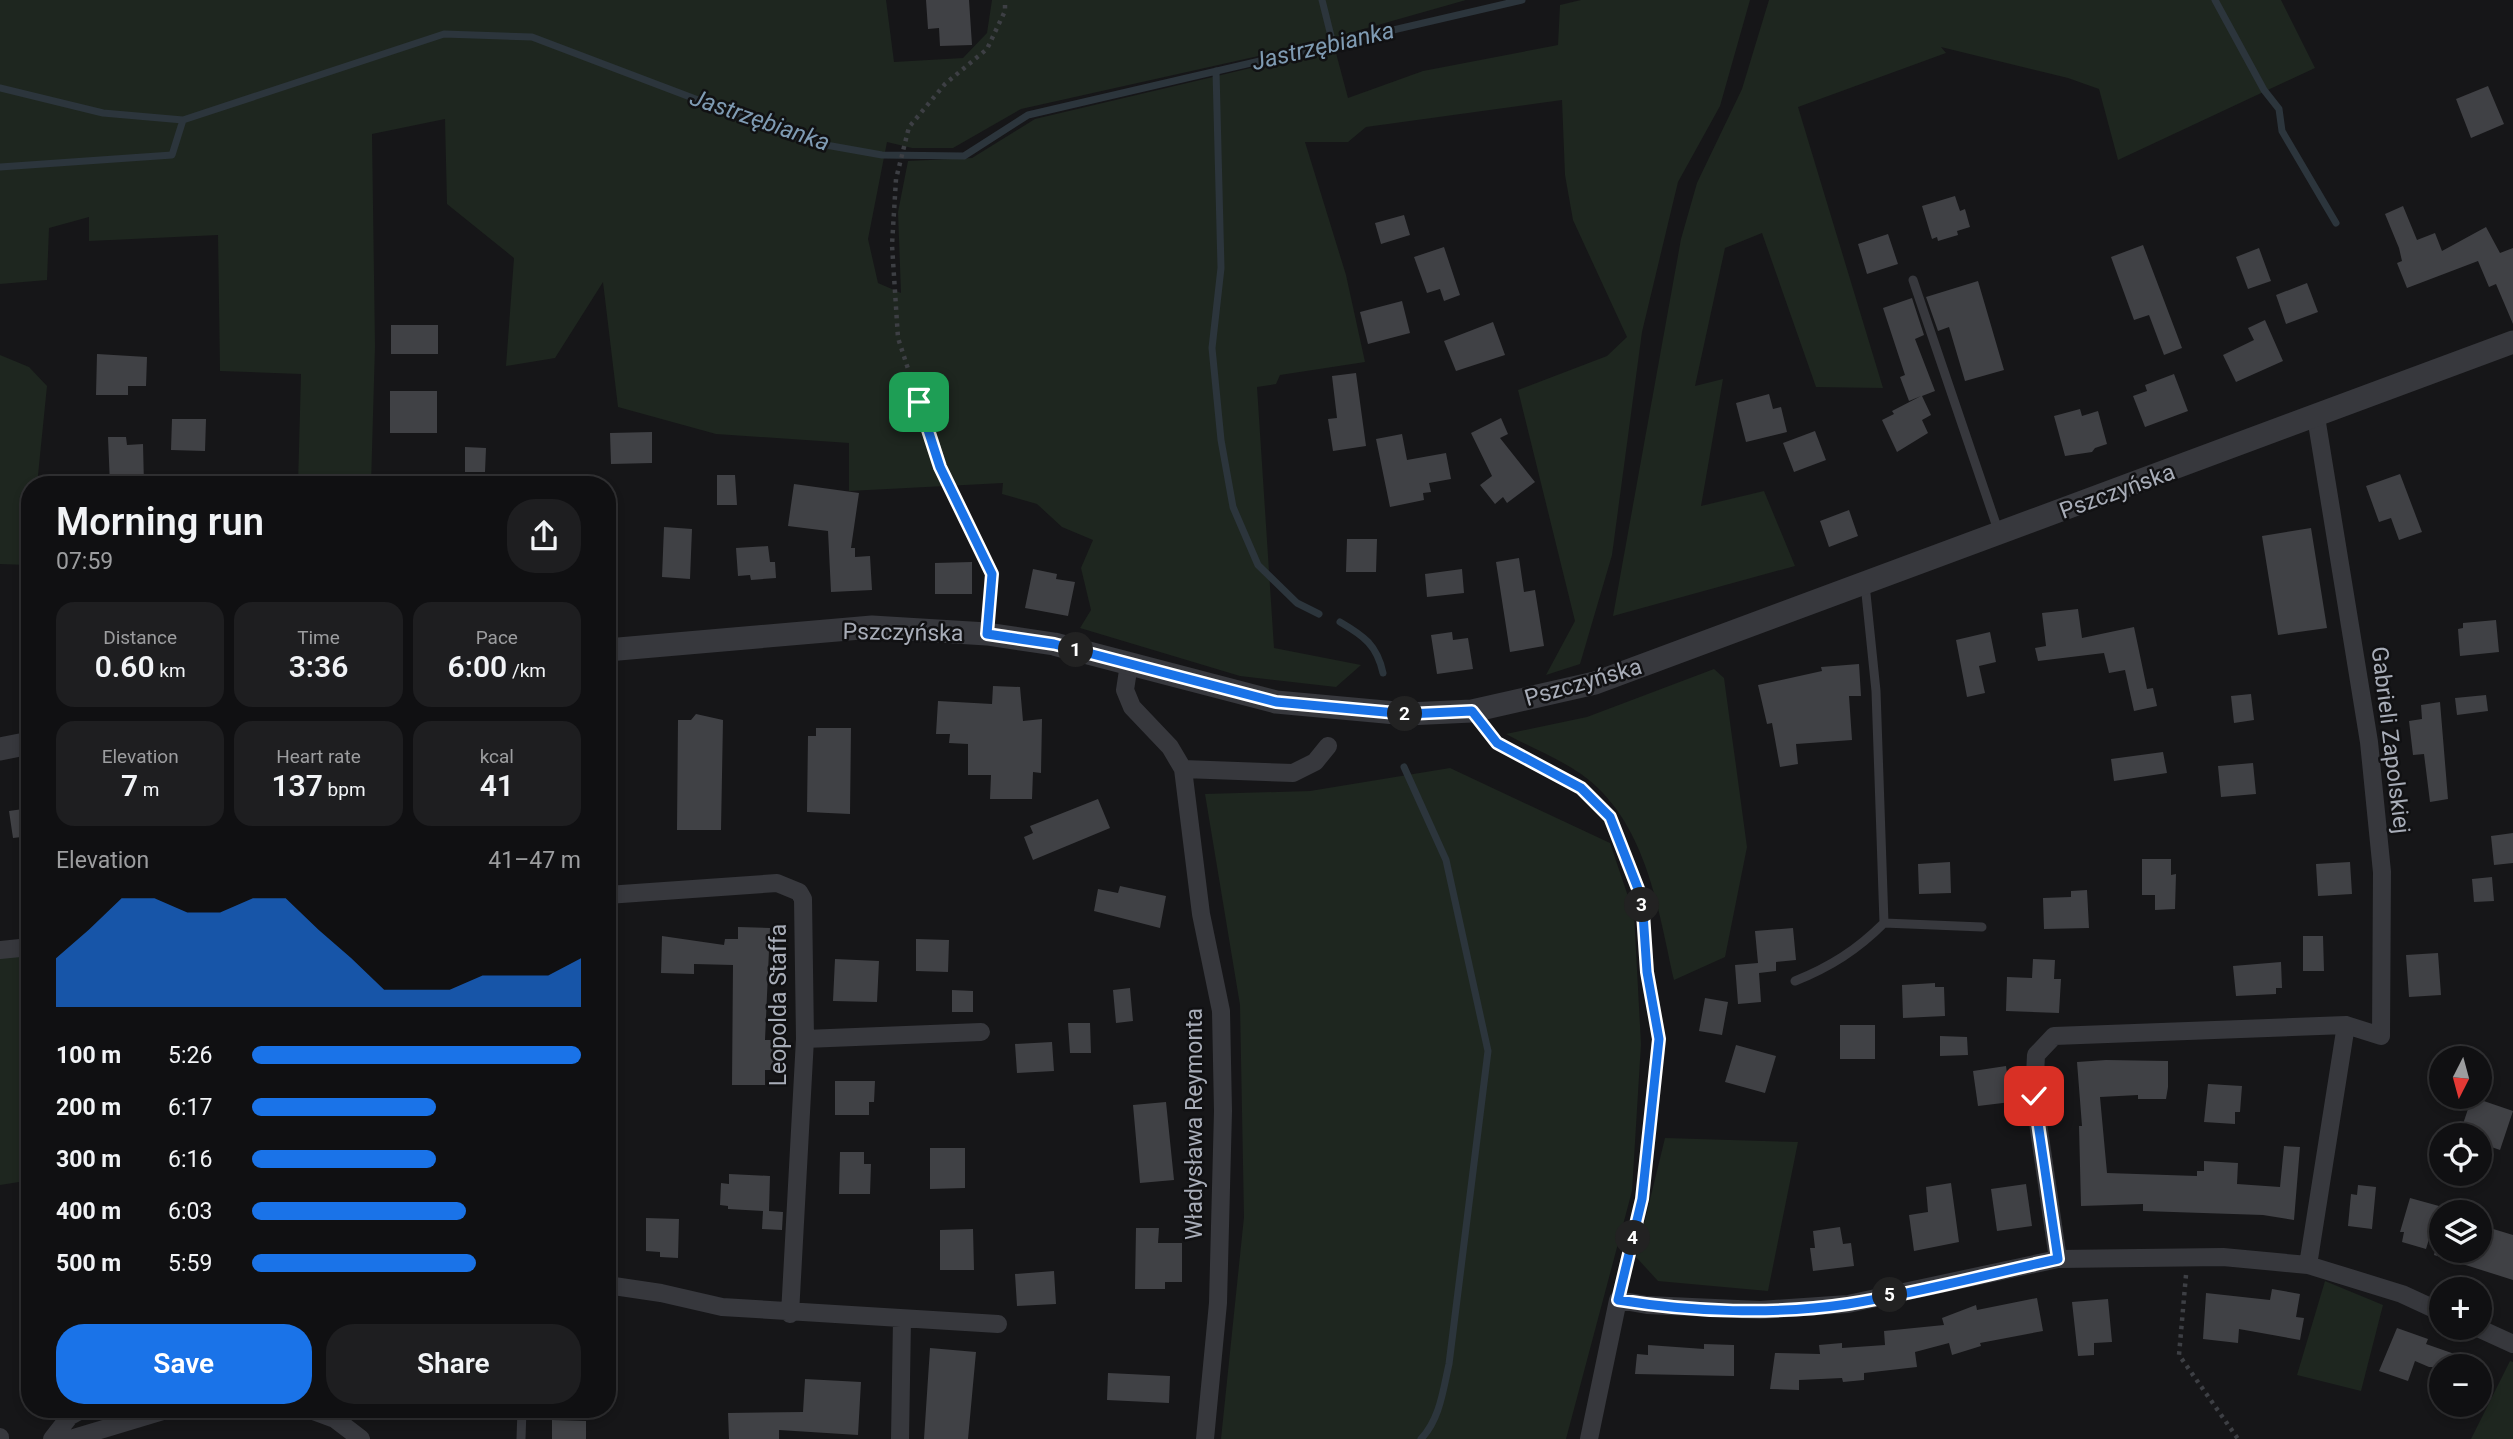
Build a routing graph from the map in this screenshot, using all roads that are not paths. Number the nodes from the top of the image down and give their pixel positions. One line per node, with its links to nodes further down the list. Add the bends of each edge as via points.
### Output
1 (1913, 280): 4 (lane)
2 (2513, 342): 3 (street, Pszczyńska)
3 (2316, 416): 4 (street, Pszczyńska); 18 (street, Gabrieli Zapolskiej, via 2368,742 2382,872 2381,1036)
4 (2000, 534): 5 (street, Pszczyńska)
5 (1865, 584): 7 (street, Pszczyńska, via 1595,683 1472,711 1407,714 1276,702); 13 (lane, via 1876,691)
6 (616, 649): 7 (street, Pszczyńska, via 872,627 987,634 1054,644)
7 (1129, 664): 11 (street, Władysława Reymonta, via 1125,690 1132,707 1170,747)
8 (21, 745): 10 (street)
9 (1328, 746): 11 (street, via 1315,762 1293,773)
10 (0, 749)
11 (1183, 769): 39 (street, Władysława Reymonta, via 1201,914 1221,1011 1218,1303)
12 (616, 894): 20 (street, Leopolda Staffa, via 777,883 799,891 803,900)
13 (1884, 923): 14 (lane); 17 (lane, via 1828,968)
14 (1982, 926)
15 (21, 948): 16 (street)
16 (0, 950)
17 (1795, 981)
18 (2346, 1025): 21 (street, Gabrieli Zapolskiej, via 2054,1036 2036,1055 2034,1096); 22 (street)
19 (981, 1032): 20 (street)
20 (805, 1039): 25 (street, Leopolda Staffa)
21 (2058, 1259): 22 (street, via 2223,1257); 40 (street, via 1848,1304 1760,1310 1618,1300)
22 (2308, 1265): 24 (street)
23 (616, 1286): 25 (street, via 722,1307)
24 (2429, 1306)
25 (790, 1314): 26 (street)
26 (902, 1320): 27 (street); 38 (street)
27 (998, 1324)
28 (2492, 1334): 29 (street)
29 (2513, 1344)
30 (68, 1418): 34 (street)
31 (140, 1418): 35 (street)
32 (332, 1418): 36 (street)
33 (522, 1418): 37 (lane)
34 (52, 1439)
35 (70, 1439)
36 (361, 1439)
37 (521, 1439)
38 (900, 1439)
39 (1205, 1439)
40 (1589, 1439)

